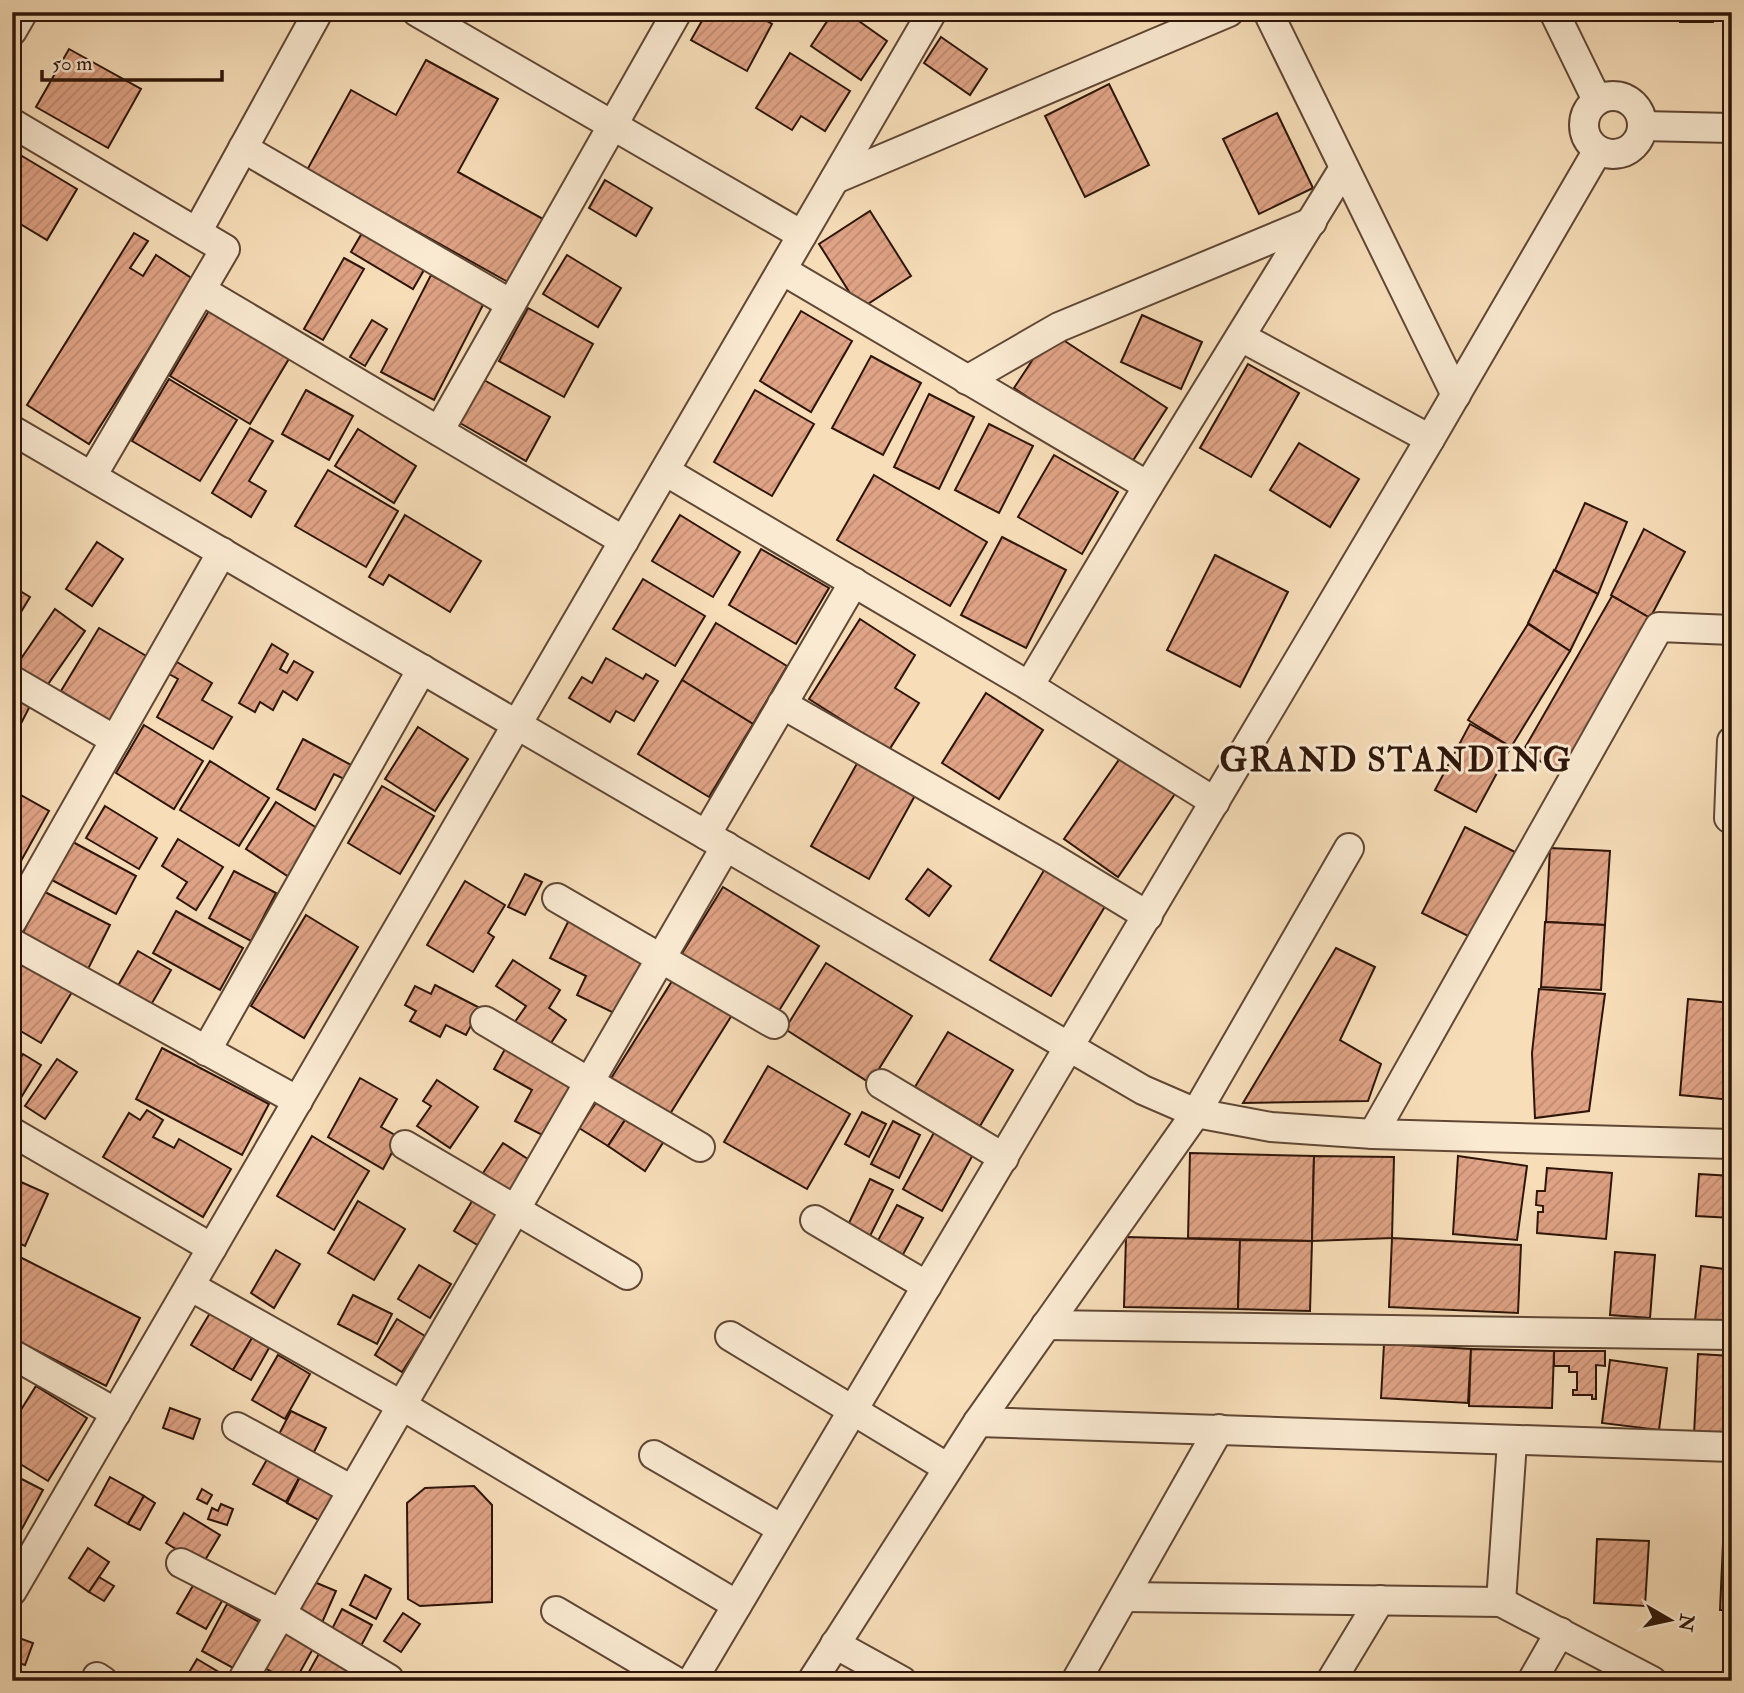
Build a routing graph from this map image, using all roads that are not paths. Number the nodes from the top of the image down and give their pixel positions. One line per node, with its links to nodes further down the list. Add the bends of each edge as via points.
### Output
1 (318, 12): 13 (street)
2 (417, 12): 10 (street)
3 (677, 12): 10 (street)
4 (932, 12): 16 (street)
5 (1229, 12): 16 (street)
6 (1268, 12): 15 (street)
7 (1554, 12): 8 (street)
8 (1597, 100): 11 (street, via 1612,95 1628,99 1639,110); 14 (street, via 1589,106 1583,125)
9 (12, 123): 18 (street)
10 (613, 126): 19 (street); 22 (street)
11 (1642, 126): 12 (street); 14 (street, via 1627,151 1607,154)
12 (1732, 128)
13 (243, 148): 18 (street); 22 (street)
14 (1598, 150): 25 (street)
15 (1345, 168): 17 (street); 25 (street)
16 (835, 179): 19 (street)
17 (1312, 222): 23 (street); 24 (street, via 1059,327)
18 (197, 232): 21 (street, via 225,248)
19 (802, 235): 20 (street)
20 (782, 270): 24 (street); 29 (street)
21 (201, 290): 27 (street); 30 (street)
22 (511, 304): 27 (street)
23 (1241, 337): 28 (street); 31 (street)
24 (967, 380): 31 (street)
25 (1456, 395): 28 (street)
26 (12, 430): 30 (street)
27 (439, 431): 32 (street)
28 (1430, 439): 43 (street)
29 (665, 471): 32 (street); 34 (street)
30 (92, 476): 33 (street)
31 (1148, 486): 38 (street)
32 (624, 541): 40 (street)
33 (222, 552): 36 (street); 41 (street)
34 (854, 582): 38 (street); 39 (street)
35 (1732, 630): 61 (street, via 1659,627)
36 (422, 669): 40 (street); 55 (street)
37 (12, 680): 41 (street)
38 (1029, 686): 43 (street)
39 (782, 704): 45 (street); 48 (street)
40 (517, 724): 45 (street); 58 (street)
41 (115, 740): 49 (street)
42 (1732, 741): 44 (street)
43 (1215, 802): 48 (street)
44 (1729, 818)
45 (716, 841): 51 (street); 54 (street)
46 (1349, 848): 59 (street)
47 (557, 898): 51 (street)
48 (1148, 916): 54 (street)
49 (12, 921)
50 (12, 943): 55 (street)
51 (661, 958): 53 (street); 56 (street)
52 (485, 1021): 56 (street)
53 (774, 1024)
54 (1070, 1048): 59 (street, via 1143,1090); 65 (street)
55 (206, 1051): 58 (street)
56 (589, 1082): 64 (street); 66 (street)
57 (881, 1084): 65 (street)
58 (298, 1101): 68 (street)
59 (1196, 1113): 61 (street, via 1271,1127); 72 (street)
60 (12, 1132): 68 (street)
61 (1373, 1135): 62 (street)
62 (1732, 1144)
63 (405, 1145): 66 (street)
64 (700, 1147)
65 (1004, 1158): 71 (street)
66 (515, 1209): 69 (street); 76 (street)
67 (815, 1220): 71 (street)
68 (212, 1248): 70 (street)
69 (627, 1275)
70 (190, 1286): 76 (street); 78 (street)
71 (927, 1286): 77 (street)
72 (1046, 1325): 73 (street); 79 (street)
73 (1732, 1335)
74 (730, 1336): 77 (street)
75 (12, 1354): 78 (street)
76 (401, 1405): 86 (street); 93 (street)
77 (853, 1410): 85 (street); 87 (street)
78 (116, 1413): 89 (street)
79 (978, 1422): 81 (street); 85 (street)
80 (237, 1427): 86 (street)
81 (1219, 1429): 82 (street); 90 (street)
82 (1512, 1442): 83 (street); 92 (street)
83 (1732, 1447)
84 (654, 1455): 87 (street)
85 (948, 1468): 97 (street)
86 (352, 1490): 95 (street)
87 (782, 1529): 93 (street)
88 (181, 1563): 95 (street)
89 (12, 1591)
90 (1126, 1597): 91 (street); 104 (street)
91 (1380, 1600): 92 (street); 105 (street)
92 (1501, 1602): 96 (street)
93 (737, 1605): 101 (street)
94 (556, 1611): 100 (street)
95 (281, 1614): 98 (street); 99 (street)
96 (1560, 1632): 106 (street); 107 (street)
97 (835, 1644): 102 (street); 103 (street)
98 (389, 1679)
99 (242, 1681)
100 (675, 1681)
101 (692, 1681)
102 (812, 1681)
103 (902, 1681)
104 (1076, 1681)
105 (1331, 1681)
106 (1532, 1681)
107 (1652, 1681)

